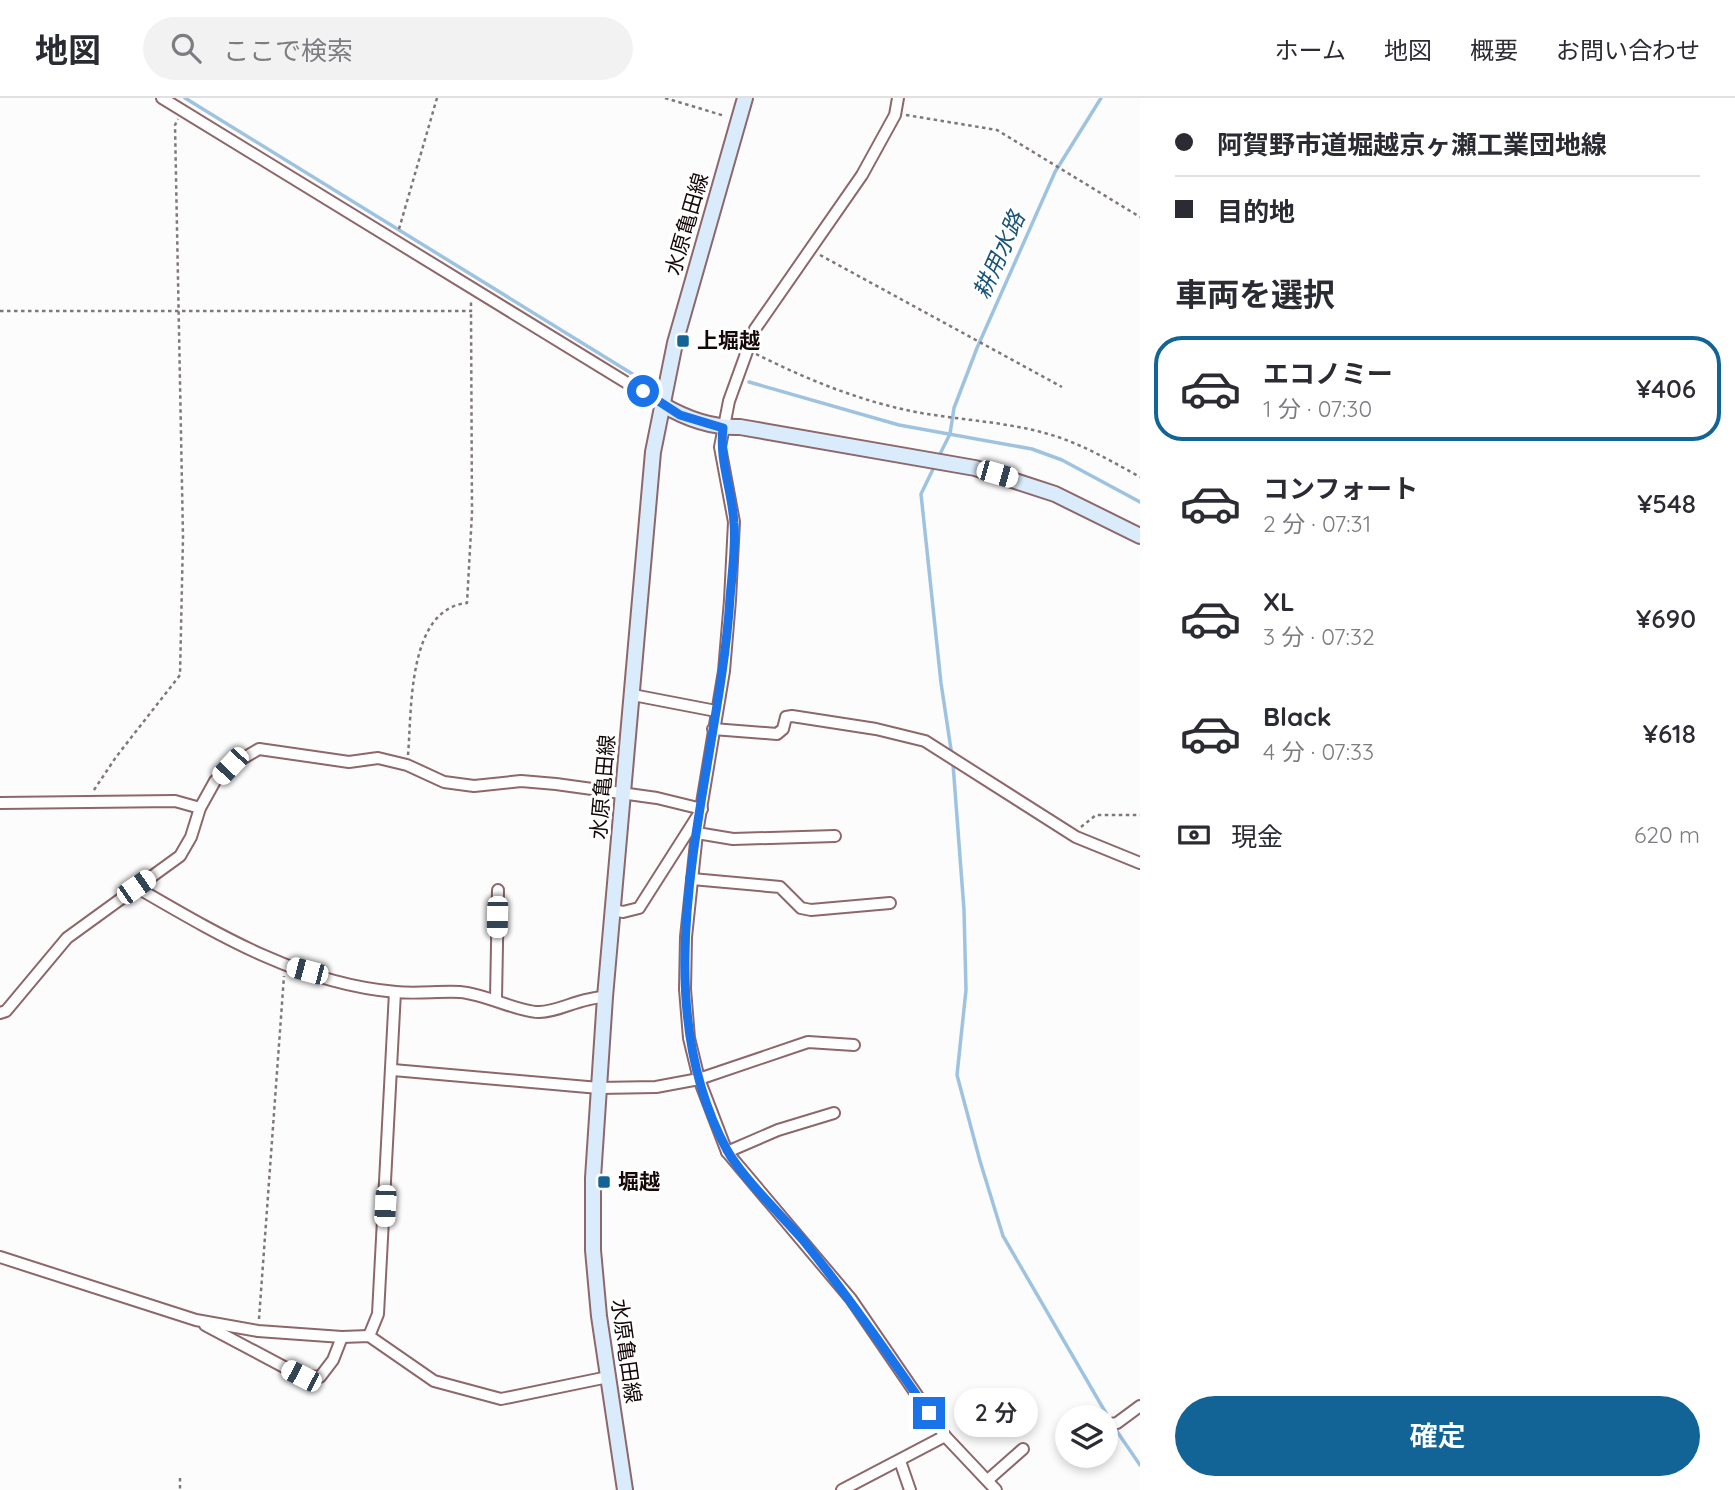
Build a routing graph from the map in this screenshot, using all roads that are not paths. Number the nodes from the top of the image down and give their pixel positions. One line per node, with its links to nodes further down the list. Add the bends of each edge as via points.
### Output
1 (162, 98): 4 (street)
2 (745, 98): 4 (main road, 水原亀田線, via 675,343)
3 (898, 98): 5 (street, via 895,115 862,175 755,329)
4 (663, 405): 5 (main road); 7 (main road, 水原亀田線, via 653,452)
5 (723, 428): 6 (main road, via 740,427 975,468 1055,494); 8 (street, via 720,447 734,522 724,671)
6 (1140, 536)
7 (633, 695): 8 (street); 10 (main road, 水原亀田線)
8 (716, 711): 9 (street)
9 (713, 729): 13 (street); 16 (street, via 777,734 786,717 792,716 925,741 1076,837)
10 (623, 793): 12 (street, via 521,780 474,786 444,782 378,758 349,762 259,749 230,766); 13 (street); 21 (main road, 水原亀田線)
11 (0, 803): 12 (street, via 175,801)
12 (200, 808): 18 (street, via 180,856)
13 (702, 808): 14 (street); 21 (street, via 639,908)
14 (697, 833): 15 (street, via 733,839); 17 (street)
15 (835, 836)
16 (1140, 863)
17 (692, 879): 20 (street, via 780,887 801,908 811,910); 28 (street, via 685,989 689,1038)
18 (136, 887): 22 (street, via 250,952 285,966); 25 (street, via 67,938)
19 (498, 890): 24 (street)
20 (890, 903)
21 (613, 910): 23 (main road, 水原亀田線)
22 (395, 992): 24 (street, via 461,992); 27 (street)
23 (605, 997): 24 (street, via 589,997 538,1013); 29 (main road, 水原亀田線)
24 (496, 999)
25 (0, 1013)
26 (854, 1045): 28 (street, via 808,1042)
27 (393, 1070): 29 (street); 34 (street, via 378,1314)
28 (699, 1079): 29 (street, via 656,1087); 31 (street)
29 (599, 1088): 36 (main road, 水原亀田線, via 593,1250)
30 (834, 1114): 31 (street, via 778,1130)
31 (727, 1152): 39 (street, via 851,1299)
32 (0, 1257): 33 (street)
33 (196, 1320): 35 (street, via 258,1331); 35 (street, via 311,1378 320,1377)
34 (369, 1336): 35 (street); 36 (street, via 435,1381 501,1399)
35 (342, 1337)
36 (608, 1377): 43 (main road, 水原亀田線)
37 (1140, 1406): 38 (street)
38 (1118, 1422)
39 (945, 1436): 41 (street); 42 (street)
40 (1023, 1449): 42 (street)
41 (900, 1461): 44 (street); 45 (street)
42 (989, 1479): 46 (street)
43 (625, 1490)
44 (842, 1490)
45 (910, 1490)
46 (996, 1490)

